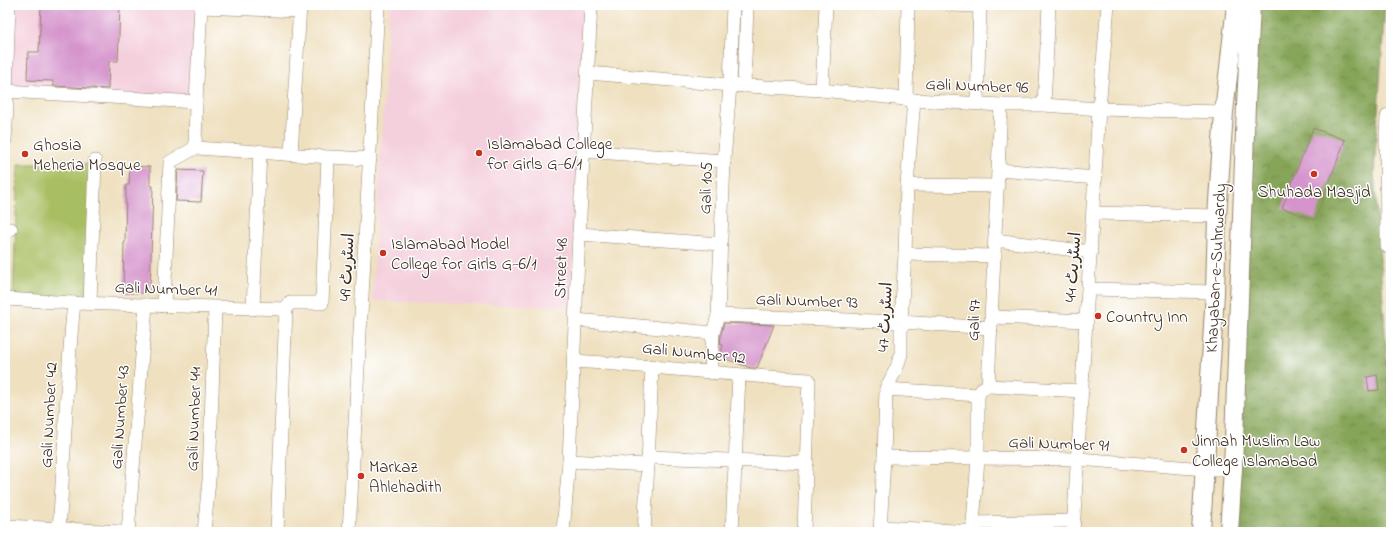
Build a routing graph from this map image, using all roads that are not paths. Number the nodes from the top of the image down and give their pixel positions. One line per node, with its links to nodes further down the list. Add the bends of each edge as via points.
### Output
1 (9, 5): 20 (street)
2 (378, 5): 36 (street, اسٹریٹ 49)
3 (591, 5): 16 (street, Street 48)
4 (733, 5): 17 (street, Gali 105)
5 (747, 5): 18 (street)
6 (826, 5): 19 (street)
7 (908, 5): 21 (street, اسٹریٹ 47)
8 (951, 5): 14 (street)
9 (1049, 5): 25 (street)
10 (1108, 5): 27 (street, اسٹریٹ 44)
11 (1236, 5): 28 (main road, Khayaban-e-Suhrwardy)
12 (1251, 5): 83 (main road, Khayaban-e-Suhrwardy)
13 (201, 6): 15 (street); 22 (street)
14 (980, 6): 23 (street)
15 (300, 8): 34 (street)
16 (588, 73): 17 (street, Gali Number 96); 33 (street, Street 48)
17 (730, 85): 18 (street, Gali Number 96); 38 (street, Gali 105)
18 (744, 86): 19 (street, Gali Number 96)
19 (822, 90): 21 (street, Gali Number 96)
20 (6, 91): 22 (street); 26 (street)
21 (910, 100): 23 (street, Gali Number 96); 41 (street, اسٹریٹ 47)
22 (196, 102): 31 (street)
23 (977, 103): 24 (street, Gali Number 96)
24 (1001, 105): 25 (street, Gali Number 96); 39 (street, Gali 97)
25 (1044, 105): 27 (street, Gali Number 96)
26 (6, 107): 30 (street)
27 (1099, 108): 28 (street, Gali Number 96); 40 (street, اسٹریٹ 44)
28 (1224, 112): 44 (main road, Khayaban-e-Suhrwardy)
29 (1391, 118): 48 (highway)
30 (5, 140)
31 (195, 148): 32 (street); 58 (street, via 170,162)
32 (260, 151): 34 (street); 60 (street)
33 (583, 151): 38 (street); 45 (street, Street 48)
34 (292, 154): 35 (street)
35 (328, 158): 36 (street); 61 (street, Gali Number 41, via 322,303 290,303)
36 (370, 159): 93 (street, اسٹریٹ 49)
37 (94, 161): 56 (street)
38 (724, 161): 47 (street, Gali 105)
39 (999, 170): 40 (street); 42 (street, Gali 97)
40 (1096, 178): 43 (street, اسٹریٹ 44)
41 (907, 185): 42 (street); 50 (street, اسٹریٹ 47)
42 (998, 186): 46 (street, Gali 97)
43 (1094, 213): 44 (street); 49 (street, اسٹریٹ 44)
44 (1217, 216): 53 (main road, Khayaban-e-Suhrwardy)
45 (579, 234): 47 (street); 63 (street, Street 48)
46 (995, 240): 49 (street); 51 (street, Gali 97)
47 (721, 244): 62 (street, Gali 105)
48 (1391, 244)
49 (1091, 252): 52 (street, اسٹریٹ 44)
50 (905, 254): 51 (street); 65 (street, اسٹریٹ 47)
51 (995, 256): 66 (street, Gali 97)
52 (1089, 289): 53 (street); 64 (street, اسٹریٹ 44)
53 (1215, 292): 82 (main road, Khayaban-e-Suhrwardy)
54 (5, 299): 55 (street, Gali Number 41)
55 (74, 303): 56 (street, Gali Number 41); 88 (street, Gali Number 42, via 64,470)
56 (90, 303): 57 (street, Gali Number 41)
57 (146, 305): 58 (street, Gali Number 41); 90 (street, Gali Number 43)
58 (164, 306): 59 (street, Gali Number 41)
59 (215, 308): 60 (street, Gali Number 41); 91 (street, Gali Number 44, via 209,480)
60 (253, 309): 61 (street, Gali Number 41)
61 (286, 309): 92 (street)
62 (718, 314): 65 (street, Gali Number 93); 67 (street, Gali 105)
63 (576, 320): 67 (street); 68 (street, Street 48)
64 (1087, 321): 66 (street, Gali Number 93); 74 (street, اسٹریٹ 44)
65 (901, 322): 66 (street, Gali Number 93); 72 (street, اسٹریٹ 47, via 901,354)
66 (991, 322): 73 (street, Gali 97)
67 (713, 333): 70 (street, Gali 105)
68 (574, 361): 69 (street, Gali Number 92); 78 (street, Street 48)
69 (652, 366): 70 (street, Gali Number 92); 79 (street)
70 (711, 373): 71 (street, Gali Number 92)
71 (739, 375): 80 (street); 81 (street, Gali Number 92, via 809,380)
72 (886, 389): 73 (street); 75 (street, اسٹریٹ 47)
73 (983, 390): 74 (street); 76 (street, Gali 97)
74 (1082, 391): 77 (street, اسٹریٹ 44)
75 (884, 457): 76 (street, Gali Number 91); 86 (street, اسٹریٹ 47)
76 (978, 459): 77 (street, Gali Number 91); 87 (street, Gali 97)
77 (1078, 459): 82 (street, Gali Number 91); 85 (street, اسٹریٹ 44)
78 (569, 461): 79 (street); 94 (street, Street 48)
79 (648, 461): 80 (street); 95 (street)
80 (735, 461): 81 (street); 96 (street)
81 (807, 463): 97 (street)
82 (1205, 469): 83 (street, Gali Number 91); 98 (main road, Khayaban-e-Suhrwardy)
83 (1233, 469): 99 (main road, Khayaban-e-Suhrwardy)
84 (5, 526): 88 (street)
85 (1074, 527): 87 (street)
86 (881, 529): 87 (street)
87 (974, 529)
88 (66, 530): 89 (street)
89 (122, 532)
90 (128, 532)
91 (204, 532)
92 (277, 532)
93 (349, 532)
94 (563, 532)
95 (644, 532)
96 (732, 532)
97 (804, 532)
98 (1201, 532)
99 (1229, 532)

